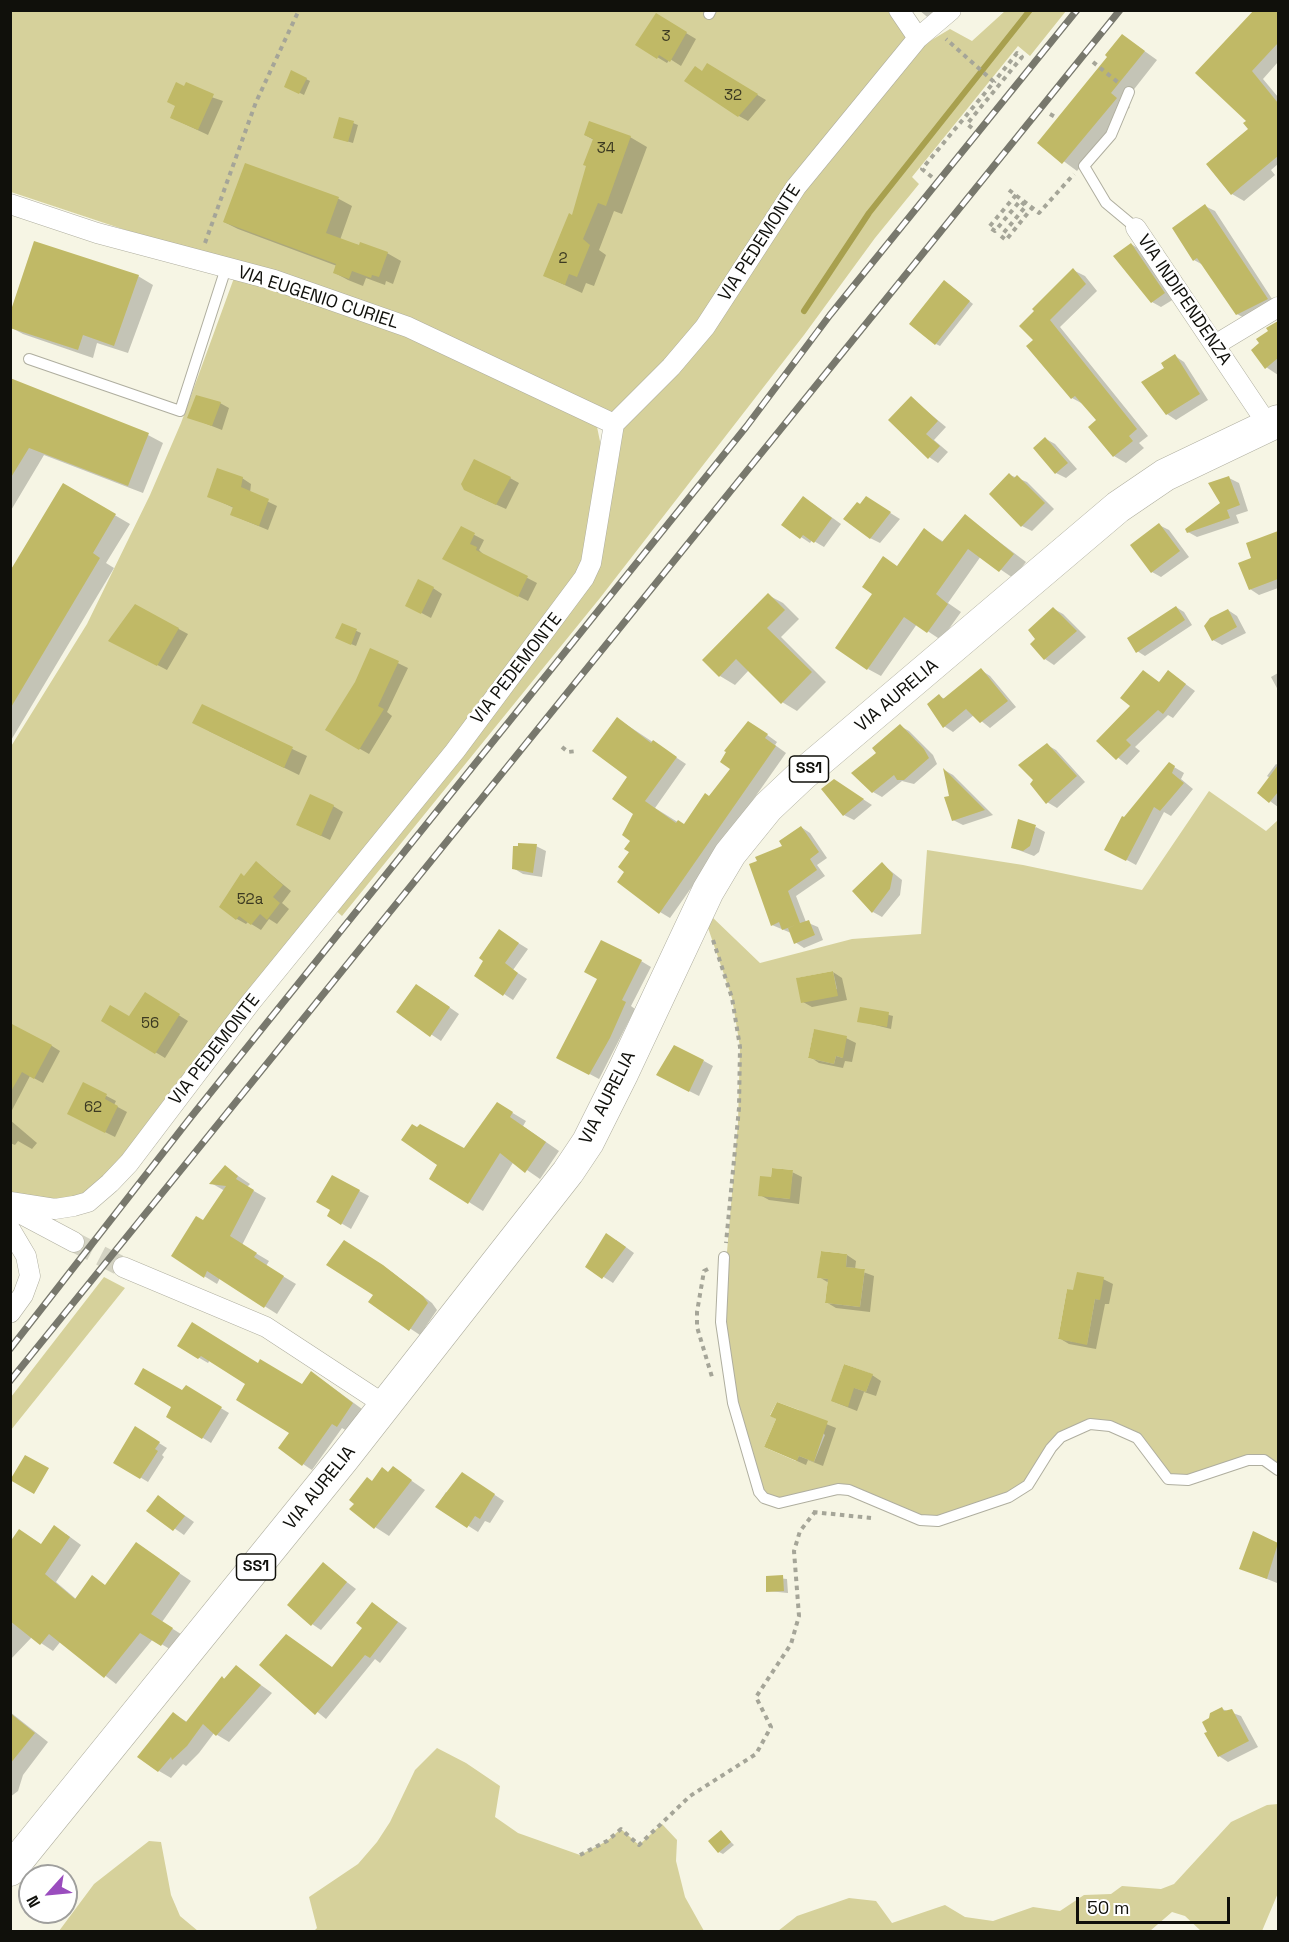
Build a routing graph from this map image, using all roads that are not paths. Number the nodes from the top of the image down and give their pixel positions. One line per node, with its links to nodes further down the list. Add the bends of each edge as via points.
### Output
1 (899, 10): 3 (street)
2 (947, 14): 3 (street, VIA PEDEMONTE)
3 (918, 38): 12 (street, VIA PEDEMONTE, via 796,187 705,327)
4 (1130, 92): 6 (lane, VIA INDIPENDENZA, via 1111,135 1084,166 1106,203)
5 (10, 204): 7 (street, VIA EUGENIO CURIEL, via 97,233)
6 (1136, 228): 9 (street, VIA INDIPENDENZA)
7 (226, 268): 10 (lane, via 180,411); 12 (street, VIA EUGENIO CURIEL, via 274,280 408,327)
8 (1278, 307): 9 (street)
9 (1215, 345): 11 (street, VIA INDIPENDENZA)
10 (29, 359)
11 (1273, 423): 20 (main road, VIA AURELIA / SS1, via 1215,449 1141,490 768,807 730,854 699,909 588,1142 500,1263)
12 (614, 424): 13 (street, VIA PEDEMONTE, via 591,563 584,578 455,751 110,1183 88,1202 74,1206 55,1209)
13 (10, 1202)
14 (10, 1208): 16 (street)
15 (10, 1229): 19 (street, via 26,1256 30,1276)
16 (74, 1242)
17 (724, 1257): 21 (lane, via 721,1322 730,1384 754,1477 764,1498 779,1503 849,1490 920,1520 938,1521 1009,1497 1028,1485 1062,1437 1090,1424 1110,1426 1137,1438 1168,1479 1188,1480 1248,1460 1264,1460)
18 (123, 1267): 20 (street, via 266,1327)
19 (10, 1313)
20 (385, 1406): 22 (main road, VIA AURELIA / SS1)
21 (1278, 1470)
22 (10, 1869)

